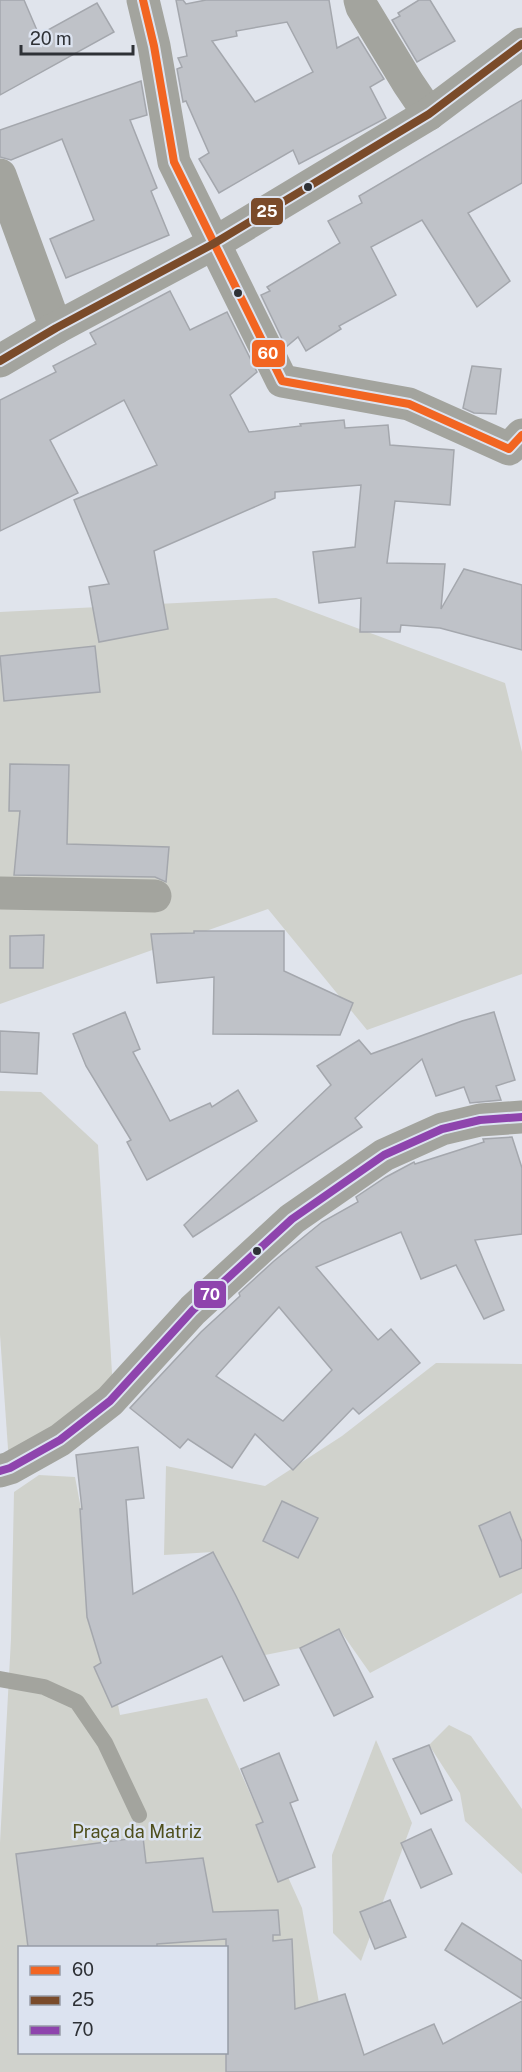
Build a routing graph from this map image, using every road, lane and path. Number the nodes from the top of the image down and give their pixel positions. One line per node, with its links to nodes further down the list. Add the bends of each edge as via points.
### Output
1 (143, 0): 6 (street, via 174,162)
2 (360, 0): 4 (street)
3 (522, 44): 4 (street)
4 (429, 114): 6 (street)
5 (0, 175): 7 (street)
6 (213, 244): 7 (street); 9 (street, via 282,381 409,404 509,449)
7 (56, 328): 8 (street)
8 (0, 361)
9 (522, 435)
10 (0, 893): 11 (street)
11 (155, 896)
12 (522, 1117): 13 (street, via 480,1120 442,1130 384,1155 292,1219 193,1310 110,1401 60,1440)
13 (0, 1471)
14 (0, 1679): 15 (lane, via 44,1687 77,1702 105,1743)
15 (139, 1815)

